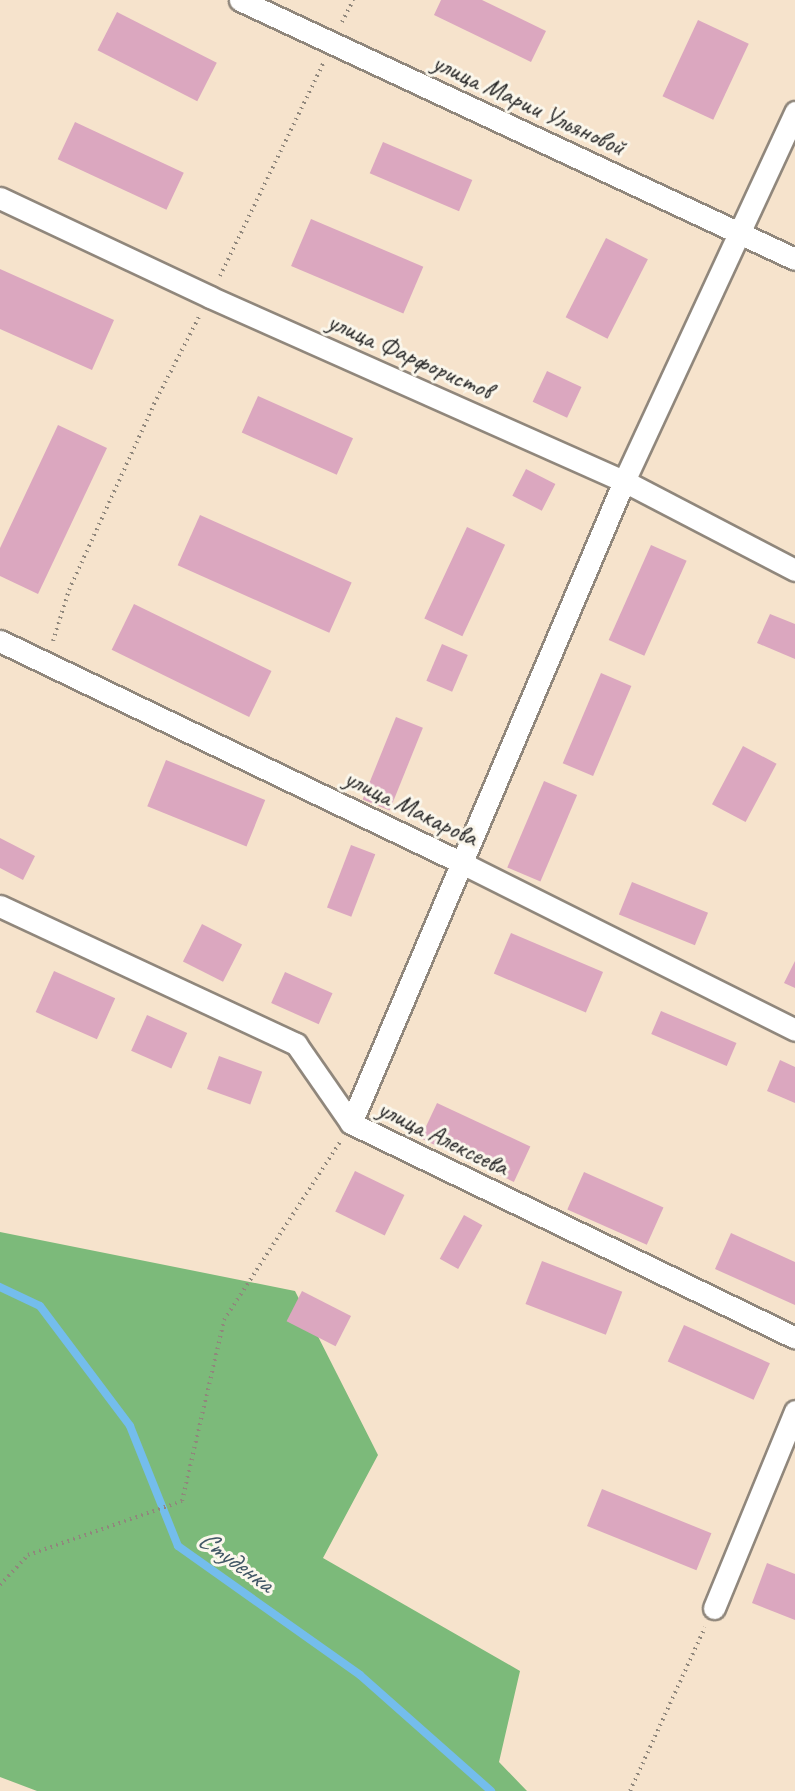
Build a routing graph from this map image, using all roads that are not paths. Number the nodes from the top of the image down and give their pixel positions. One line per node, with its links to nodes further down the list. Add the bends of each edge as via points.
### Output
1 (240, 0): 4 (street, улица Марии Ульяновой)
2 (795, 112): 4 (street)
3 (0, 198): 6 (street, улица Фарфористов, via 210,297)
4 (738, 233): 5 (street, улица Марии Ульяновой); 6 (street)
5 (795, 259)
6 (624, 480): 7 (street, улица Фарфористов); 9 (street)
7 (795, 570)
8 (0, 641): 9 (street, улица Макарова)
9 (460, 862): 11 (street, улица Макарова); 12 (street)
10 (0, 906): 12 (street, улица Алексеева, via 296,1044)
11 (795, 1030)
12 (351, 1124): 13 (street, улица Алексеева)
13 (795, 1338)
14 (795, 1411): 15 (street)
15 (714, 1608)

